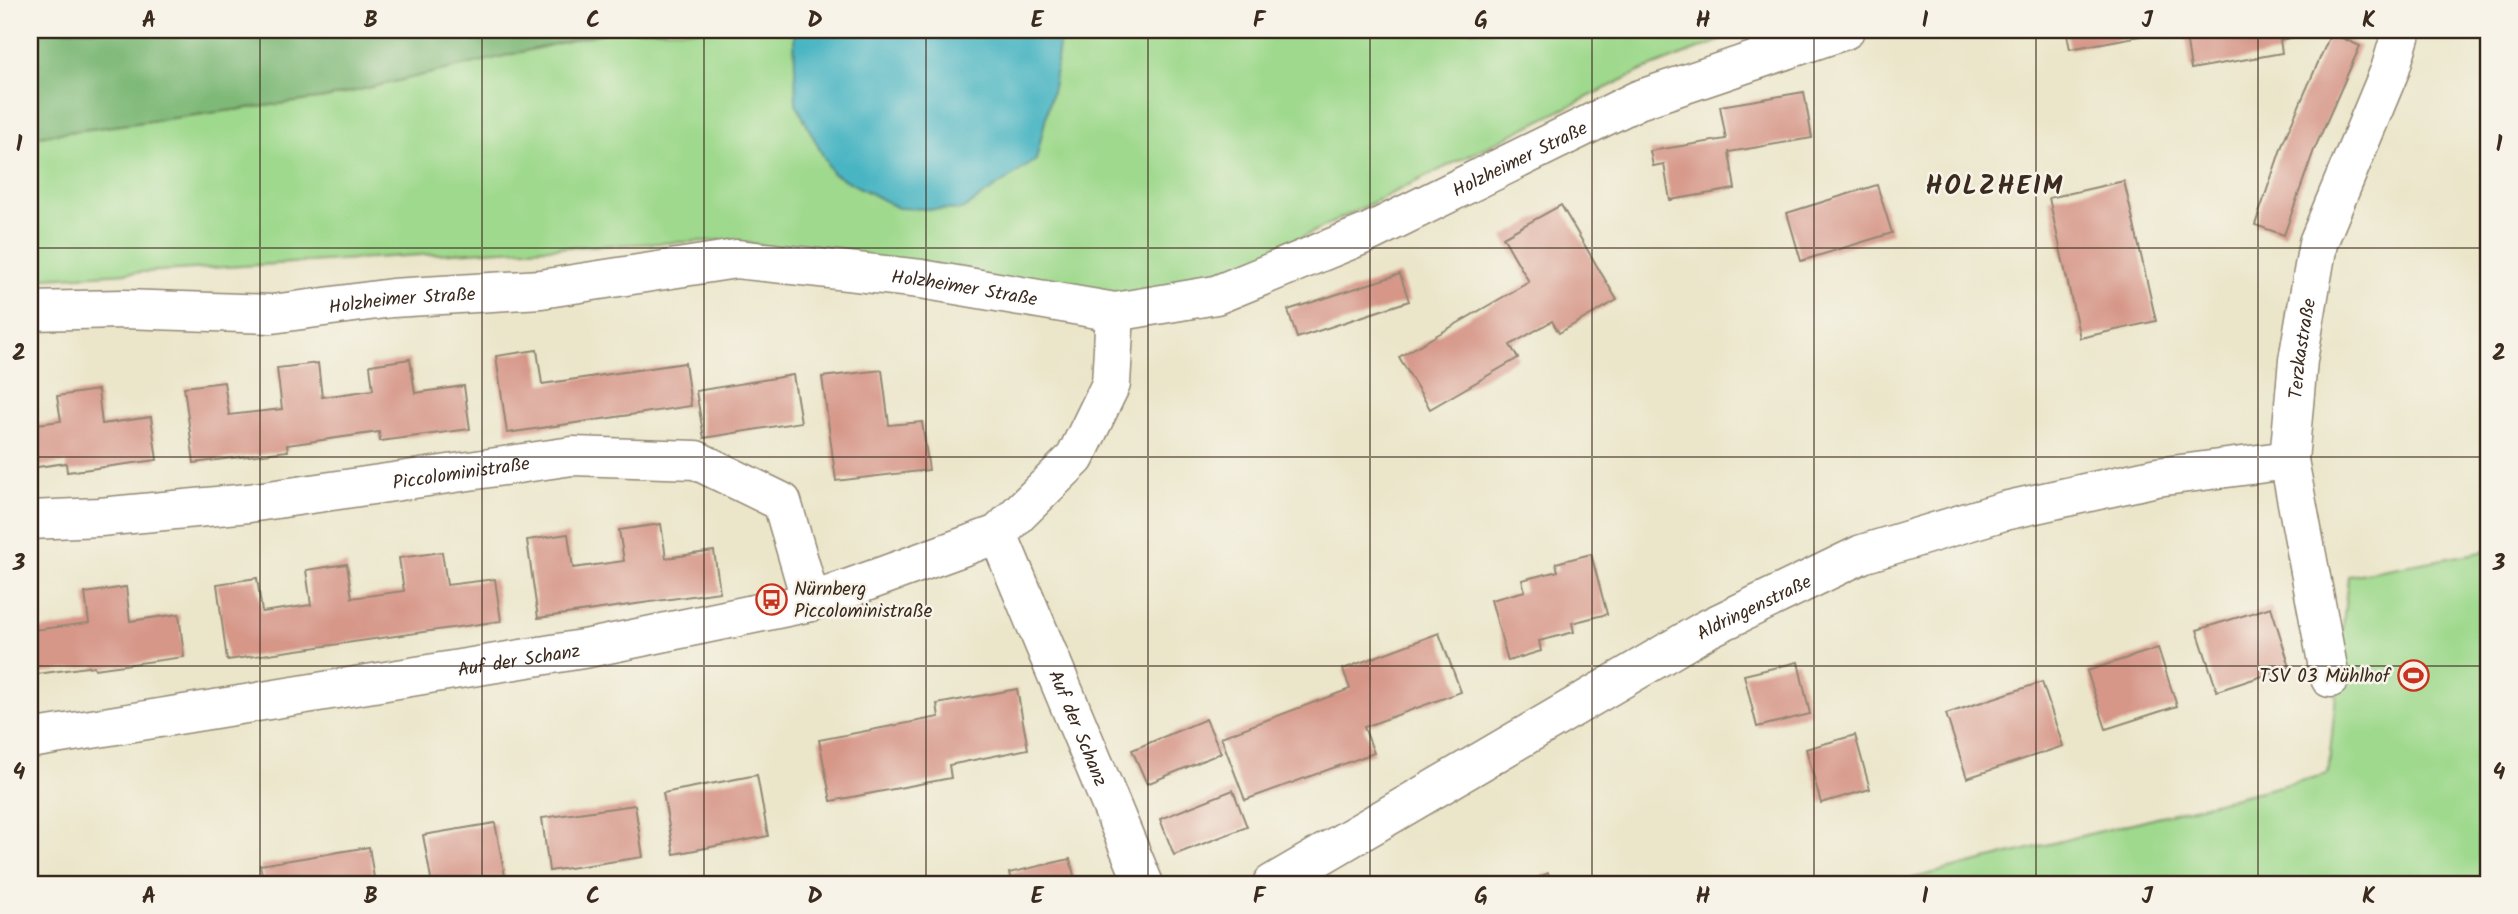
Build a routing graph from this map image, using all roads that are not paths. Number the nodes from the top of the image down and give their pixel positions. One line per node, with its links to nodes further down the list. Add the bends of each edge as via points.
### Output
1 (1845, 30): 4 (street, Holzheimer Straße, via 1638,100 1370,232 1216,295)
2 (2402, 30): 5 (street, Terzkastraße, via 2390,70 2318,243 2298,360)
3 (30, 311): 4 (street, Holzheimer Straße, via 272,314 392,298 541,289 736,259 921,279)
4 (1115, 312): 7 (street, Auf der Schanz, via 1111,384 1075,458)
5 (2289, 460): 9 (street, Terzkastraße); 12 (street, Aldringenstraße, via 2157,477 2004,511 1862,554 1707,629)
6 (30, 520): 8 (street, Piccoloministraße, via 249,503 572,456 696,460 782,502)
7 (998, 534): 8 (street, Auf der Schanz); 11 (street, Auf der Schanz)
8 (811, 602): 10 (street, Auf der Schanz, via 589,648)
9 (2330, 678)
10 (30, 739)
11 (1144, 884)
12 (1272, 884)

